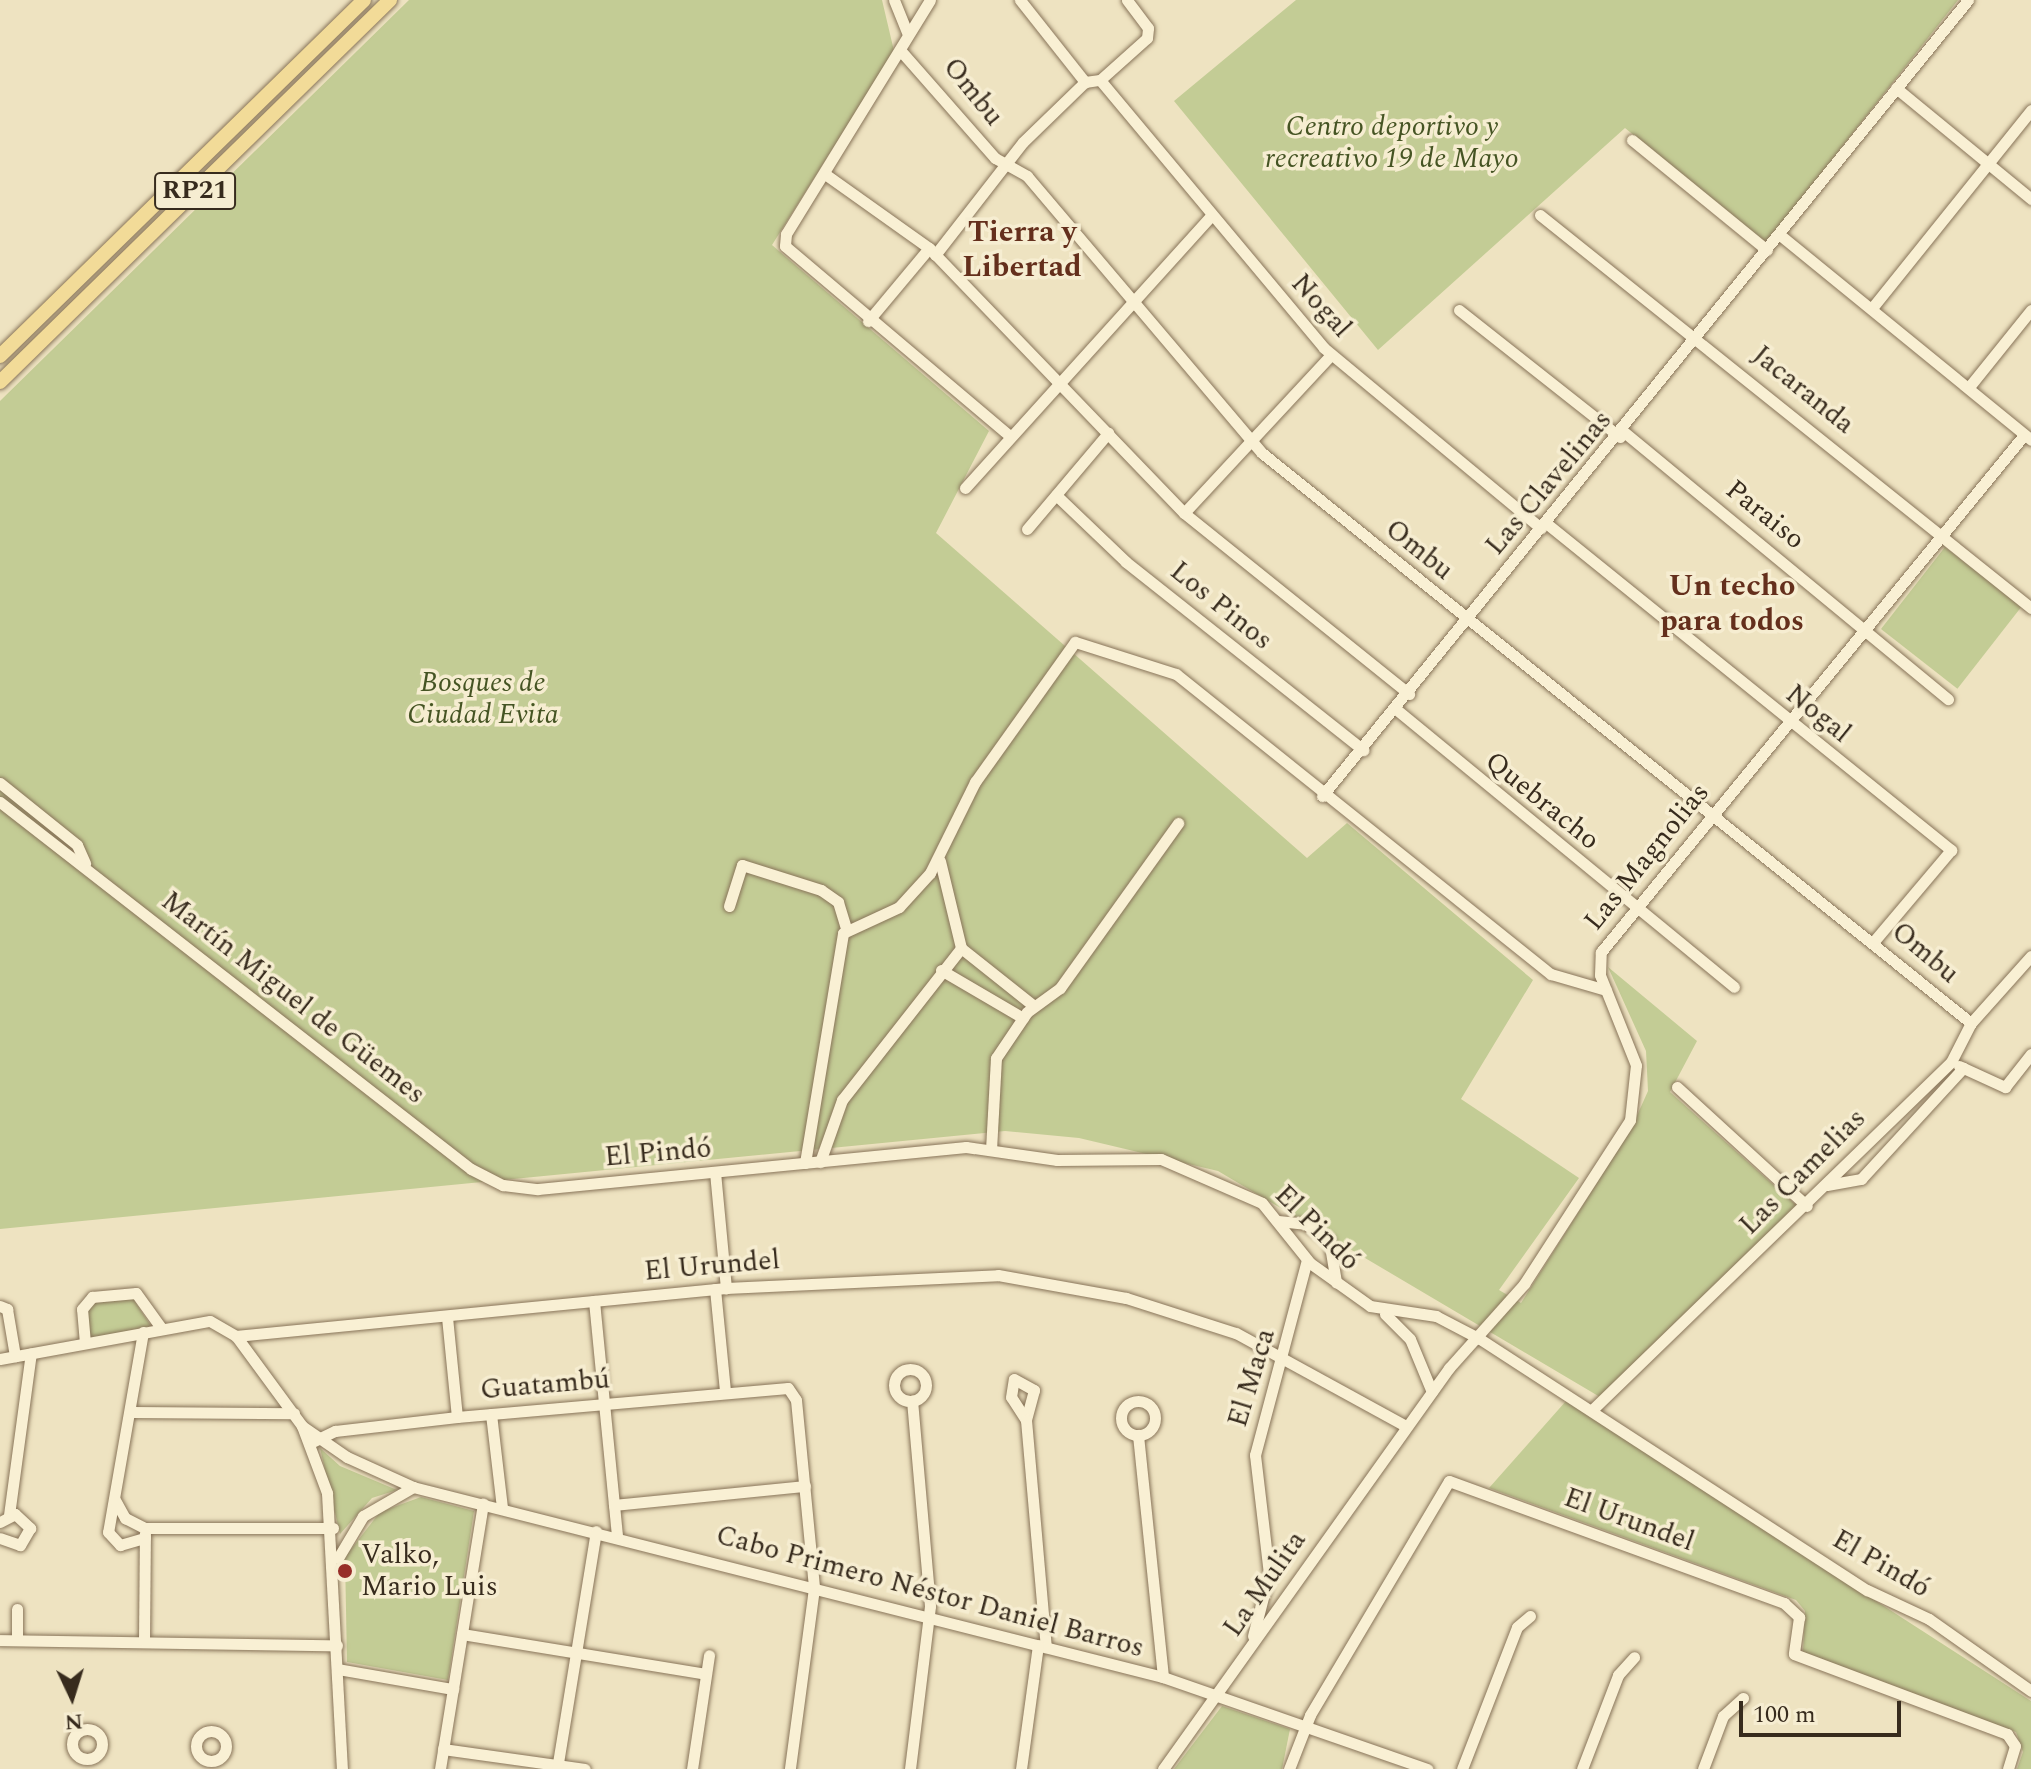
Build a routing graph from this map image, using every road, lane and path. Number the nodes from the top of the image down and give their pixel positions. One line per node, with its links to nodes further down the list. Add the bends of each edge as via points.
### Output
1 (364, 0): 31 (main road, RP21)
2 (390, 0): 32 (main road, RP21)
3 (894, 0): 8 (street)
4 (929, 0): 8 (street)
5 (1020, 0): 11 (street)
6 (1127, 0): 10 (street, via 1149,33)
7 (1968, 0): 12 (street, Las Clavelinas)
8 (907, 32): 9 (street)
9 (900, 50): 16 (street, Ombu); 17 (street)
10 (1100, 80): 11 (street); 20 (street, Nogal)
11 (1085, 82): 16 (street)
12 (1896, 88): 15 (street); 21 (street, Las Clavelinas)
13 (2031, 110): 15 (street)
14 (1632, 140): 22 (street)
15 (1988, 164): 18 (street); 25 (street)
16 (1008, 167): 23 (street); 24 (street, Ombu, via 1027,176)
17 (825, 174): 23 (street); 28 (street, via 785,246)
18 (2031, 199)
19 (1540, 215): 29 (street, Jacaranda)
20 (1211, 216): 24 (street); 30 (street, Nogal)
21 (1780, 235): 22 (street, Las Clavelinas); 25 (street)
22 (1767, 250): 29 (street, Las Clavelinas)
23 (932, 252): 28 (street); 33 (street)
24 (1130, 303): 33 (street); 39 (street, Ombu)
25 (1872, 308): 34 (street)
26 (1459, 310): 36 (street, Paraiso)
27 (2031, 310): 34 (street)
28 (868, 321): 37 (street)
29 (1698, 337): 36 (street, Las Clavelinas); 45 (street, Jacaranda)
30 (1331, 355): 39 (street); 43 (street, Nogal)
31 (0, 356)
32 (0, 382)
33 (1060, 382): 35 (street); 37 (street)
34 (1969, 387): 38 (street)
35 (1108, 433): 41 (street); 42 (street)
36 (1622, 434): 43 (street, Las Clavelinas); 48 (street, Paraiso)
37 (1009, 435): 40 (street)
38 (2028, 437): 45 (street, Las Magnolias)
39 (1250, 441): 42 (street); 47 (street, Ombu)
40 (965, 488)
41 (1056, 495): 44 (street); 53 (street, Los Pinos, via 1126,562)
42 (1184, 513): 49 (street)
43 (1544, 526): 47 (street, Las Clavelinas); 52 (street, Nogal)
44 (1027, 529)
45 (1943, 533): 46 (street, Jacaranda); 48 (street, Las Magnolias)
46 (2031, 608)
47 (1469, 619): 49 (street, Las Clavelinas); 57 (street, Ombu)
48 (1866, 627): 50 (street, Paraiso); 52 (street, Las Magnolias)
49 (1409, 694): 51 (street, Las Clavelinas)
50 (1948, 699)
51 (1397, 710): 53 (street, Las Clavelinas); 62 (street, Quebracho)
52 (1787, 721): 57 (street, Las Magnolias); 64 (street, Nogal, via 1951,850)
53 (1363, 750): 55 (street, Las Clavelinas)
54 (0, 783): 60 (street, Martín Miguel de Güemes, via 77,845)
55 (1322, 796): 59 (street, via 1176,674 1075,642 975,782); 69 (street, via 1551,974)
56 (0, 802): 60 (street, Martín Miguel de Güemes)
57 (1714, 813): 62 (street, Las Magnolias); 64 (street, Ombu)
58 (1178, 823): 70 (street, via 1060,988)
59 (940, 861): 63 (street, via 899,907); 65 (street)
60 (86, 864): 79 (street, Martín Miguel de Güemes)
61 (729, 906): 63 (street, via 742,865 821,890 838,902)
62 (1635, 908): 68 (street, Quebracho); 69 (street, Las Magnolias, via 1599,958)
63 (846, 929): 78 (street)
64 (1874, 941): 72 (street, Ombu)
65 (961, 948): 67 (street); 70 (street)
66 (2031, 956): 72 (street, Las Camelias)
67 (941, 970): 71 (street); 77 (street, via 842,1100)
68 (1734, 987)
69 (1606, 990): 94 (street, Las Magnolias, via 1636,1065 1635,1109 1581,1201)
70 (1034, 1006): 71 (street)
71 (1023, 1018): 76 (street, via 994,1065)
72 (1971, 1023): 74 (street, Las Camelias)
73 (2031, 1054): 74 (street, via 2005,1087)
74 (1957, 1065): 81 (street, Las Camelias); 81 (street, via 1861,1179)
75 (1677, 1087): 82 (street)
76 (991, 1150): 77 (street, El Pindó); 83 (street, El Pindó, via 1057,1160 1161,1159 1228,1184)
77 (820, 1162): 78 (street, El Pindó)
78 (805, 1163): 80 (street, El Pindó)
79 (471, 1169): 80 (street, El Pindó, via 503,1185 538,1189)
80 (715, 1172): 86 (street)
81 (1827, 1185): 82 (street, Las Camelias)
82 (1807, 1206): 104 (street, Las Camelias)
83 (1278, 1221): 84 (street, El Pindó); 85 (street, via 1305,1224 1329,1240)
84 (1307, 1260): 85 (street, El Pindó); 97 (street, El Maca)
85 (1338, 1286): 89 (street, El Pindó)
86 (720, 1289): 87 (street, El Urundel); 97 (street, El Urundel, via 920,1275 1025,1278 1167,1309); 100 (street)
87 (594, 1301): 90 (street, El Urundel); 103 (street)
88 (0, 1306): 98 (street, via 7,1309)
89 (1381, 1311): 94 (street, El Pindó, via 1436,1316); 101 (street, via 1410,1339)
90 (447, 1317): 93 (street, El Urundel); 108 (street)
91 (162, 1329): 92 (street, El Urundel); 93 (street, El Urundel, via 217,1321); 95 (street, via 136,1293 92,1297 82,1309)
92 (143, 1332): 95 (street, El Urundel); 105 (street)
93 (236, 1336): 106 (street)
94 (1480, 1339): 101 (street, Las Magnolias); 104 (street, El Pindó)
95 (85, 1343): 96 (street, El Urundel)
96 (31, 1353): 98 (street, El Urundel); 119 (street)
97 (1283, 1354): 110 (street, El Urundel); 136 (street, El Maca, via 1255,1455 1269,1574)
98 (15, 1356): 99 (street, El Urundel)
99 (0, 1359)
100 (725, 1391): 103 (street, Guatambú); 113 (street, Guatambú, via 788,1388 796,1400)
101 (1432, 1392): 110 (street, Las Magnolias)
102 (912, 1401): 129 (street)
103 (605, 1403): 107 (street, Guatambú); 117 (street)
104 (1592, 1410): 144 (street, El Pindó, via 1867,1590 1929,1619)
105 (132, 1412): 106 (street); 115 (street)
106 (294, 1413): 112 (street)
107 (491, 1414): 108 (street, Guatambú); 118 (street)
108 (457, 1417): 112 (street, Guatambú)
109 (1026, 1420): 135 (street)
110 (1406, 1426): 136 (street, La Mulita)
111 (1138, 1435): 142 (street)
112 (314, 1441): 114 (street, Cabo Primero Néstor Daniel Barros); 120 (street)
113 (805, 1486): 117 (street); 126 (street)
114 (413, 1487): 116 (street, Cabo Primero Néstor Daniel Barros); 125 (street, via 354,1524)
115 (115, 1499): 122 (street, via 125,1518); 122 (street, via 109,1538 120,1545)
116 (483, 1503): 118 (street, Cabo Primero Néstor Daniel Barros); 130 (street)
117 (614, 1505): 123 (street)
118 (502, 1508): 121 (street, Cabo Primero Néstor Daniel Barros)
119 (5, 1518): 124 (street, via 28,1522 28,1538 15,1546)
120 (333, 1528): 122 (street); 125 (street)
121 (596, 1531): 123 (street, Cabo Primero Néstor Daniel Barros); 137 (street)
122 (145, 1533): 133 (street)
123 (617, 1535): 126 (street, Cabo Primero Néstor Daniel Barros)
124 (0, 1538)
125 (336, 1566): 134 (street)
126 (814, 1588): 129 (street, Cabo Primero Néstor Daniel Barros); 154 (street)
127 (17, 1609): 132 (street)
128 (1530, 1616): 160 (street, via 1517,1627)
129 (930, 1617): 135 (street, Cabo Primero Néstor Daniel Barros); 155 (street)
130 (462, 1634): 137 (street); 143 (street)
131 (0, 1640): 132 (street)
132 (17, 1640): 133 (street)
133 (144, 1641): 134 (street)
134 (337, 1645): 140 (street)
135 (1042, 1646): 142 (street, Cabo Primero Néstor Daniel Barros); 156 (street)
136 (1247, 1651): 145 (street, La Mulita)
137 (575, 1653): 141 (street); 149 (street)
138 (709, 1655): 141 (street)
139 (1634, 1657): 161 (street, via 1618,1675)
140 (338, 1669): 143 (street); 150 (street)
141 (706, 1674): 153 (street)
142 (1163, 1677): 145 (street, Cabo Primero Néstor Daniel Barros)
143 (453, 1689): 148 (street)
144 (2031, 1691)
145 (1218, 1694): 147 (street, Cabo Primero Néstor Daniel Barros); 157 (street, La Mulita)
146 (1743, 1698): 162 (street, via 1723,1716)
147 (1306, 1724): 158 (street); 159 (street, Cabo Primero Néstor Daniel Barros); 163 (street, El Urundel, via 1449,1481 1791,1606 1799,1617 1794,1654 2007,1734 2015,1746)
148 (443, 1749): 149 (street); 151 (street)
149 (557, 1767): 152 (street)
150 (342, 1769)
151 (440, 1769)
152 (585, 1769)
153 (692, 1769)
154 (790, 1769)
155 (910, 1769)
156 (1021, 1769)
157 (1163, 1769)
158 (1289, 1769)
159 (1427, 1769)
160 (1462, 1769)
161 (1582, 1769)
162 (1703, 1769)
163 (2008, 1769)

